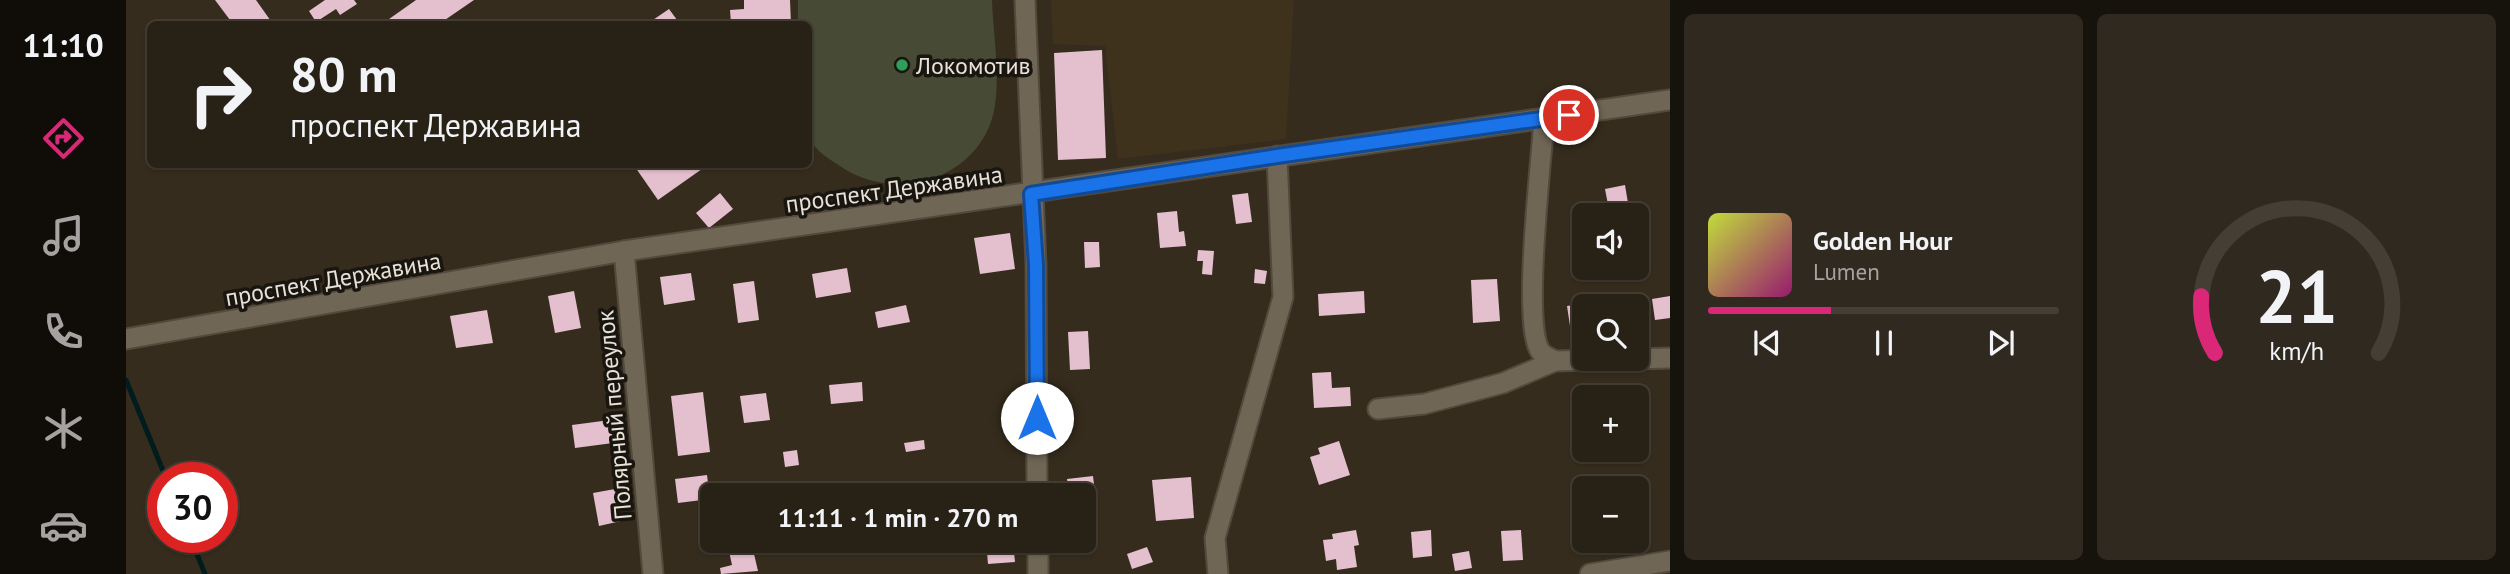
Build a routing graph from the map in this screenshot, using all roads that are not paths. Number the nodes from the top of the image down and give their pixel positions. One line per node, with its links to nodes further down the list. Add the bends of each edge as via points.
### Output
1 (1025, 0): 5 (street)
2 (1670, 100): 3 (street, проспект Державина)
3 (1544, 118): 4 (street, проспект Державина); 9 (street, via 1533,241 1534,335 1541,353)
4 (1277, 156): 5 (street, проспект Державина); 16 (street, via 1283,298 1215,538)
5 (1031, 194): 6 (street, проспект Державина); 11 (street, via 1036,265)
6 (624, 251): 7 (street, проспект Державина); 14 (street, Полярный переулок)
7 (126, 339)
8 (1665, 355): 9 (street)
9 (1555, 361): 10 (street, via 1503,383 1424,404)
10 (1378, 409)
11 (1037, 483)
12 (1038, 553): 15 (street)
13 (1670, 561): 17 (street)
14 (653, 574)
15 (1038, 574)
16 (1219, 574)
17 (1590, 574)

